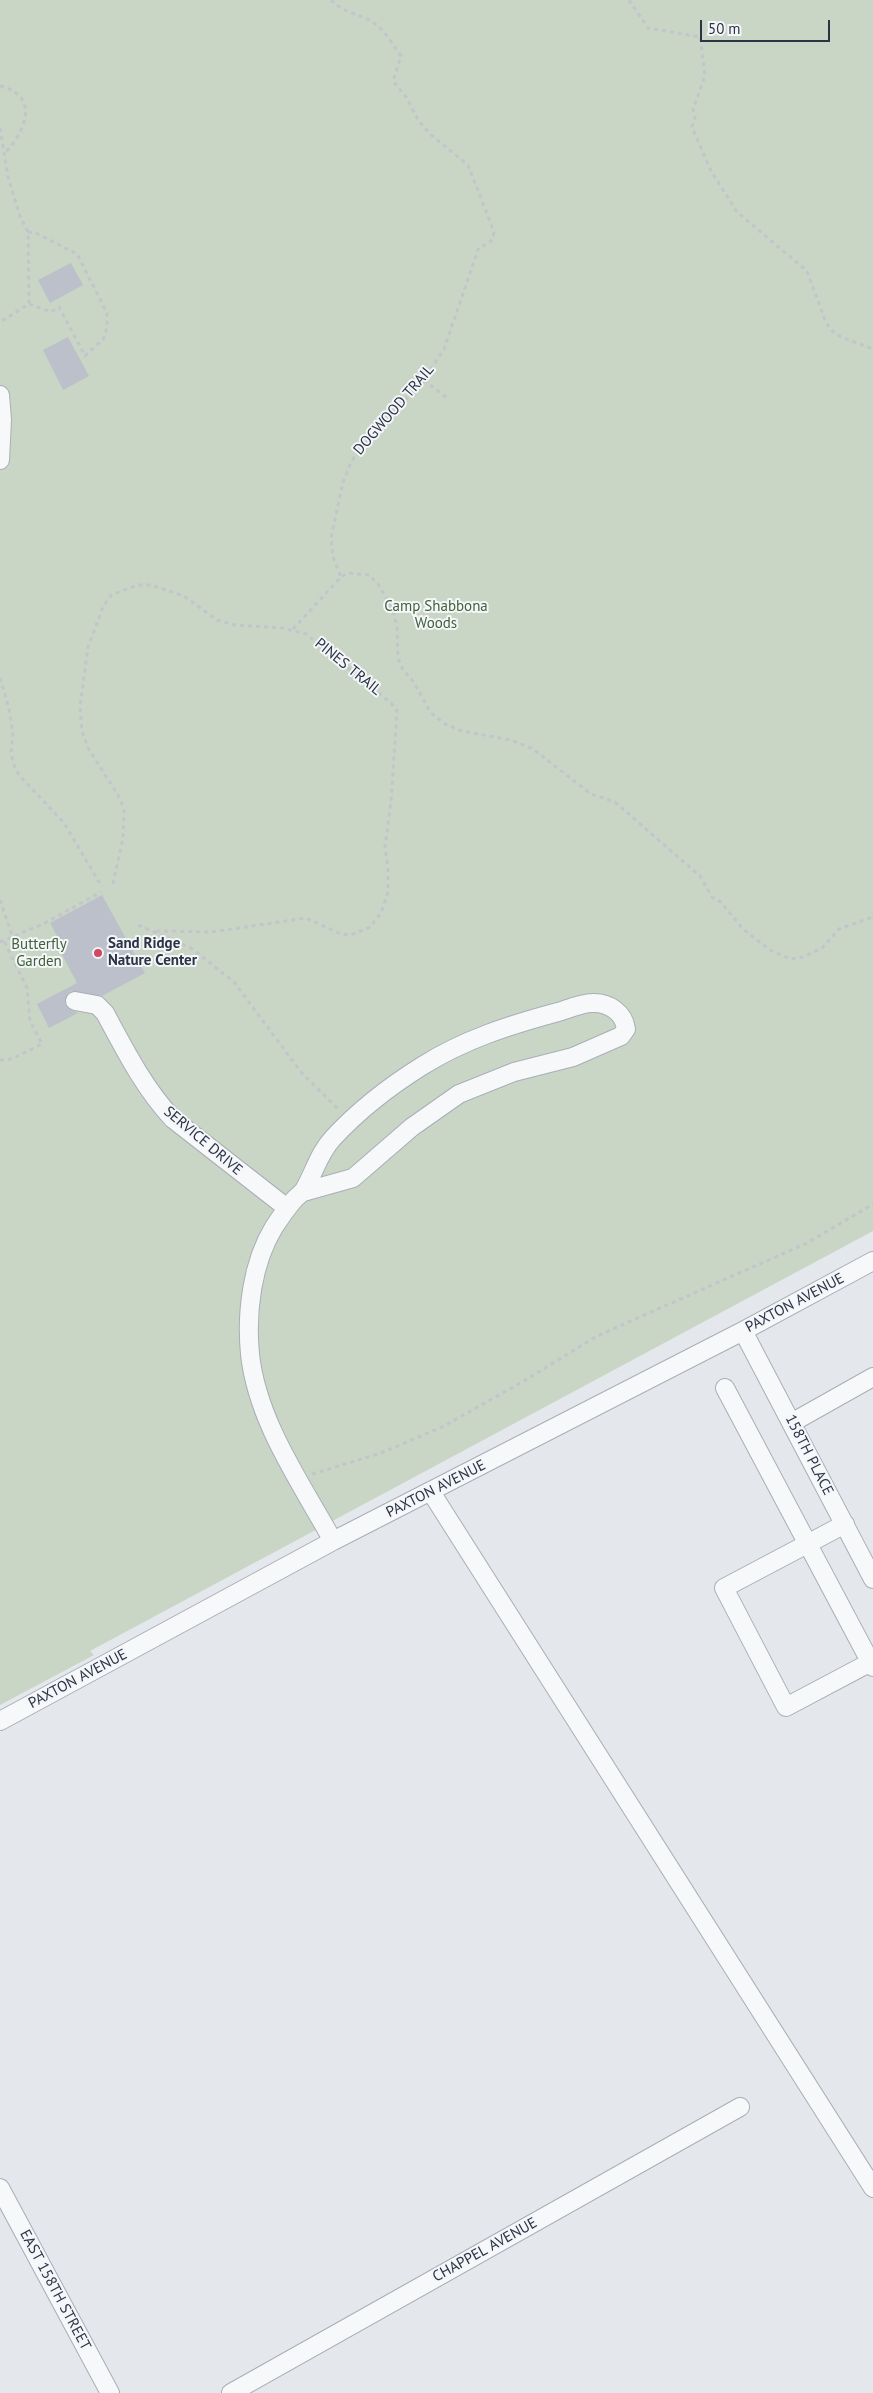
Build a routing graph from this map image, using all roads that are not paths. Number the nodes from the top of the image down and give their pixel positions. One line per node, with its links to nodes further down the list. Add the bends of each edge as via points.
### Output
1 (0, 395): 2 (street)
2 (0, 460)
3 (75, 1001): 5 (street, SERVICE DRIVE, via 96,1005 105,1013 141,1079 173,1119)
4 (303, 1192): 4 (street, via 353,1178 412,1127 459,1094 514,1072 573,1057 621,1036 626,1029 620,1012 593,1002 480,1035 422,1066 330,1140); 5 (street)
5 (287, 1208): 13 (street, via 273,1229 252,1286 249,1318 254,1381 264,1409)
6 (873, 1262): 7 (street, PAXTON AVENUE)
7 (743, 1331): 10 (street, 158TH PLACE); 11 (street, PAXTON AVENUE)
8 (873, 1377): 10 (street)
9 (725, 1388): 14 (street)
10 (793, 1422): 12 (street, 158TH PLACE)
11 (431, 1492): 13 (street, PAXTON AVENUE); 20 (street)
12 (845, 1524): 14 (street); 15 (street, 158TH PLACE)
13 (333, 1541): 17 (street, PAXTON AVENUE)
14 (808, 1544): 16 (street); 16 (street, via 724,1588 786,1707)
15 (873, 1579)
16 (872, 1665)
17 (0, 1721)
18 (740, 2107): 22 (street, CHAPPEL AVENUE)
19 (0, 2188): 21 (street, EAST 158TH STREET)
20 (873, 2188)
21 (110, 2393)
22 (231, 2393)

